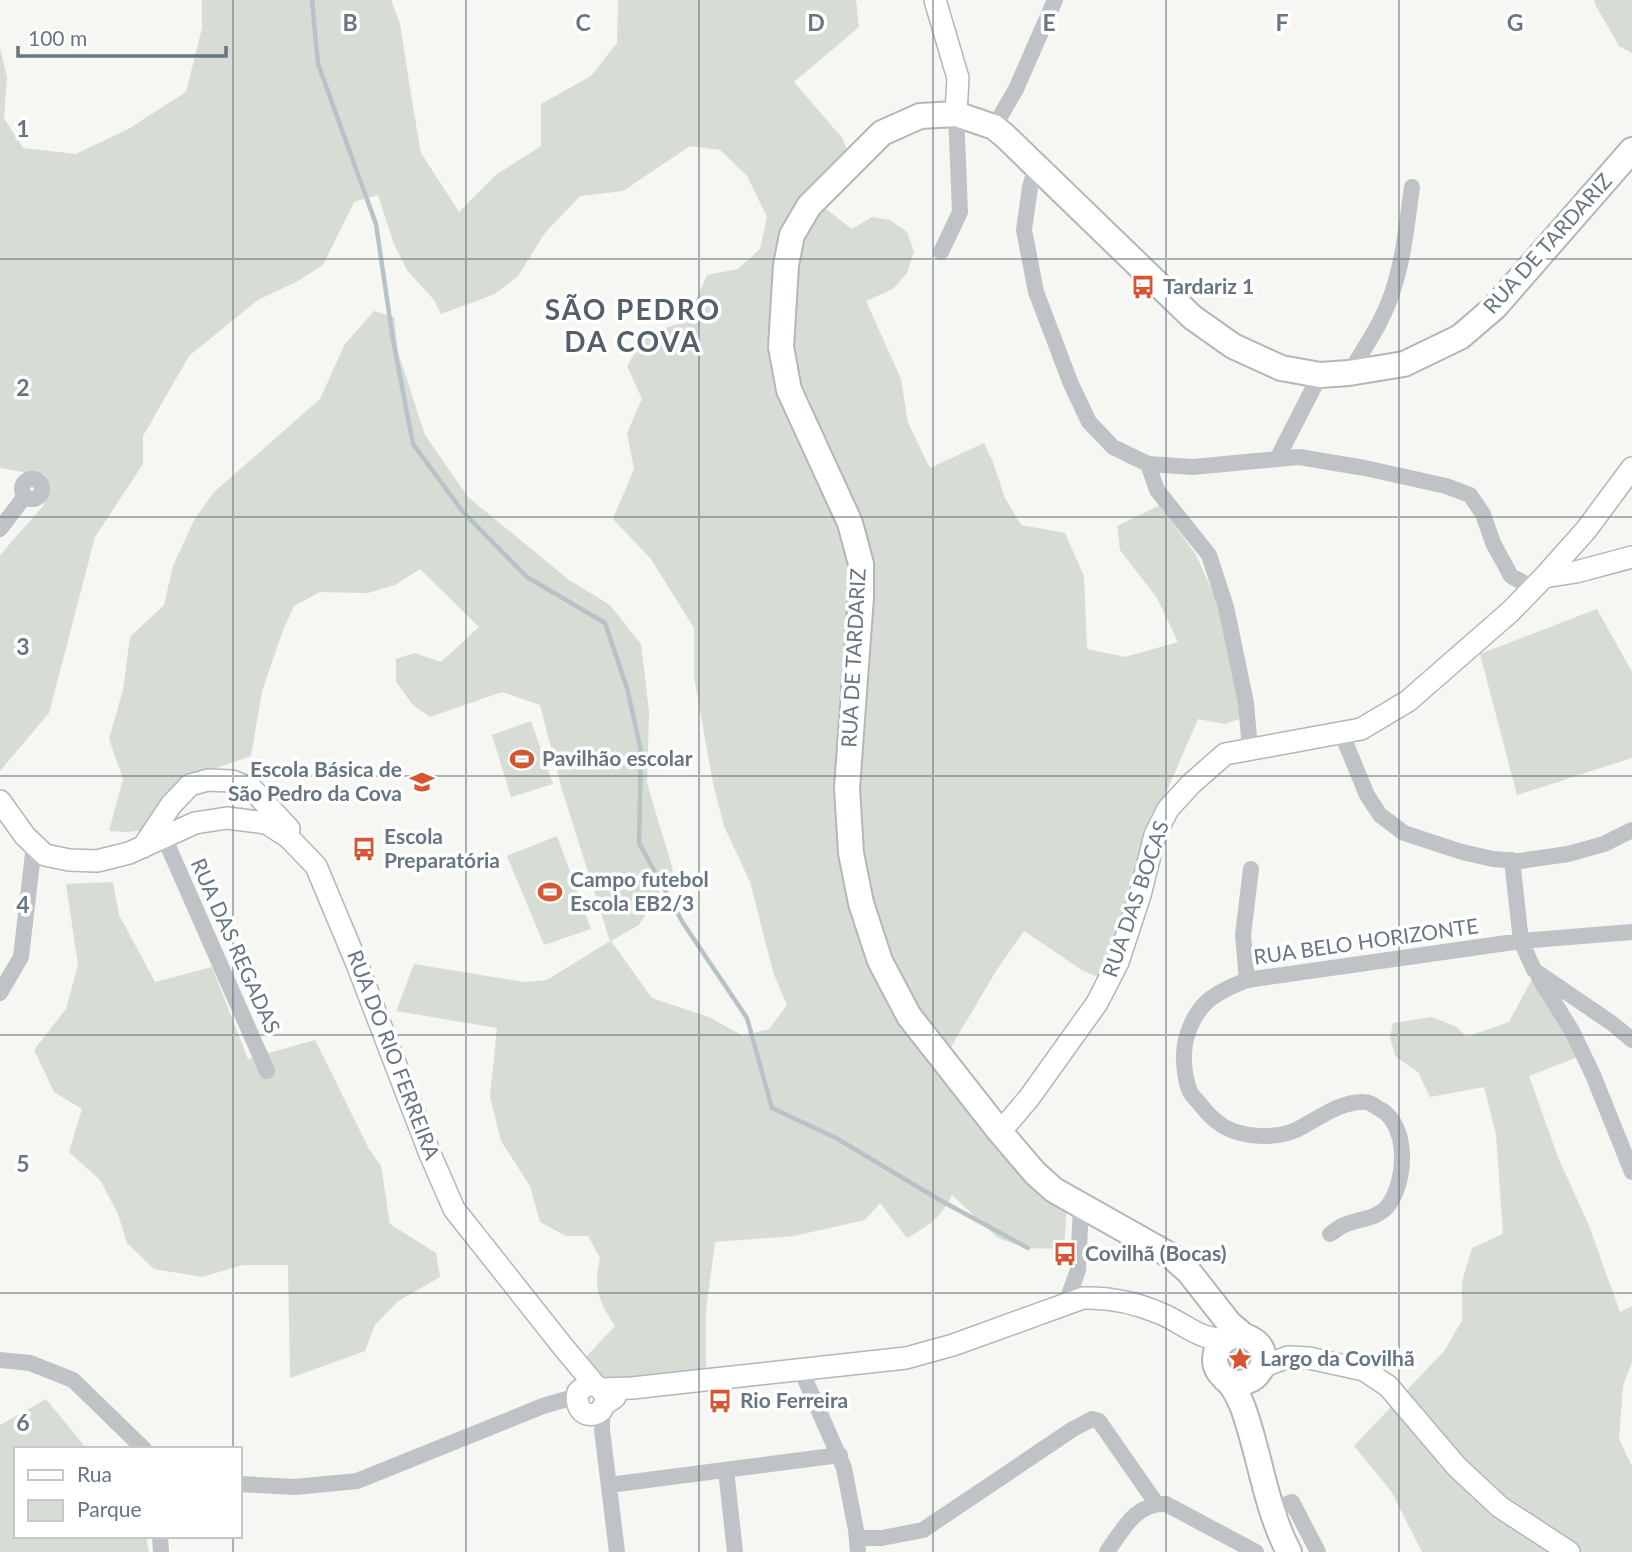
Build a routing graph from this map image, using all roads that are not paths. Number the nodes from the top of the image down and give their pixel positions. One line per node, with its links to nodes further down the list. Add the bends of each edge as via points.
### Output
1 (935, 0): 3 (street, via 958,79)
2 (1055, 0): 4 (street)
3 (956, 114): 4 (main road, RUA DE TARDARIZ); 8 (street, via 960,212); 37 (main road, RUA DE TARDARIZ, via 920,116 882,133 809,206 792,235 786,265 781,347 789,390 850,523 861,564 847,788 851,853 861,903 880,961 909,1016)
4 (994, 127): 6 (main road, RUA DE TARDARIZ)
5 (1632, 150): 9 (main road, RUA DE TARDARIZ, via 1494,307 1460,337 1404,364)
6 (1036, 166): 10 (main road, RUA DE TARDARIZ, via 1192,317 1233,346 1269,363); 12 (street, via 1024,230 1036,292 1088,422 1113,447)
7 (1412, 187): 9 (street, via 1404,255 1393,293)
8 (941, 252)
9 (1349, 373): 10 (main road, RUA DE TARDARIZ)
10 (1321, 375): 11 (street)
11 (1277, 459): 12 (street, via 1193,467); 17 (street, via 1299,457 1365,468 1446,485 1471,495 1511,576)
12 (1149, 464): 19 (street, via 1157,489 1209,555 1226,607 1246,703)
13 (1632, 468): 17 (street, RUA DAS BOCAS)
14 (25, 496): 15 (street)
15 (0, 528)
16 (1632, 557): 17 (street)
17 (1539, 583): 18 (street, RUA DAS BOCAS, via 1408,701 1361,729)
18 (1341, 732): 19 (street, RUA DAS BOCAS); 27 (street, via 1367,795 1380,815 1404,833 1462,852)
19 (1250, 749): 37 (street, RUA DAS BOCAS, via 1225,754 1168,809 1155,835 1118,962 1097,1003)
20 (190, 785): 22 (street, via 181,806 183,814); 26 (street); 28 (street, via 232,781 251,789 301,842)
21 (0, 801): 25 (street, RUA DO RIO FERREIRA)
22 (195, 823): 24 (street, RUA DO RIO FERREIRA); 28 (street, RUA DO RIO FERREIRA, via 227,818 266,823)
23 (1632, 830): 27 (street, via 1567,854)
24 (164, 837): 26 (street, RUA DO RIO FERREIRA); 36 (street, RUA DAS REGADAS)
25 (34, 845): 26 (street, RUA DO RIO FERREIRA, via 45,855 97,861); 34 (street, via 21,957)
26 (143, 847)
27 (1512, 860): 31 (street)
28 (316, 866): 47 (street, RUA DO RIO FERREIRA, via 454,1209 564,1348)
29 (1251, 869): 33 (street, via 1243,935)
30 (1632, 932): 31 (street, RUA BELO HORIZONTE)
31 (1521, 941): 32 (street); 33 (street, RUA BELO HORIZONTE)
32 (1534, 970): 35 (street); 38 (street, via 1572,1031)
33 (1247, 980): 40 (street, RUA BELO HORIZONTE, via 1222,990 1203,1005 1190,1025 1184,1046 1185,1073 1191,1094 1204,1109 1224,1126 1245,1134 1292,1132 1346,1104 1366,1102 1385,1111 1396,1125 1402,1175 1395,1195 1385,1210)
34 (0, 993)
35 (1632, 1040)
36 (267, 1071)
37 (1000, 1132): 39 (main road, RUA DE TARDARIZ, via 1035,1173)
38 (1632, 1172)
39 (1081, 1205): 41 (street, via 1078,1270); 42 (main road, RUA DE TARDARIZ, via 1171,1256 1189,1272 1215,1305)
40 (1331, 1234)
41 (1066, 1303): 42 (street, via 1083,1298 1120,1300 1160,1312); 45 (street, via 906,1358)
42 (1233, 1351): 43 (street, via 1284,1347); 46 (main road, via 1262,1350 1263,1365); 46 (main road, via 1233,1383); 48 (main road)
43 (1309, 1358): 46 (street, via 1276,1360); 63 (street, via 1364,1370 1388,1386 1457,1467 1500,1507)
44 (0, 1360): 49 (street, via 30,1363 73,1380)
45 (801, 1370): 47 (street, via 632,1388); 50 (street)
46 (1257, 1375): 48 (main road, via 1246,1401)
47 (592, 1403): 52 (street, via 543,1406 357,1481 295,1487); 53 (street)
48 (1247, 1418): 55 (main road)
49 (142, 1447)
50 (839, 1455): 51 (street); 56 (street)
51 (726, 1470): 53 (street); 58 (street)
52 (242, 1484)
53 (609, 1485): 57 (street)
54 (1156, 1503): 56 (street, via 1100,1421 1092,1419 923,1530); 59 (street, via 1130,1520); 60 (street, via 1166,1504)
55 (1272, 1510): 61 (main road); 62 (street, via 1292,1502)
56 (857, 1545)
57 (617, 1552)
58 (735, 1552)
59 (1107, 1552)
60 (1256, 1552)
61 (1289, 1552)
62 (1318, 1552)
63 (1569, 1552)

